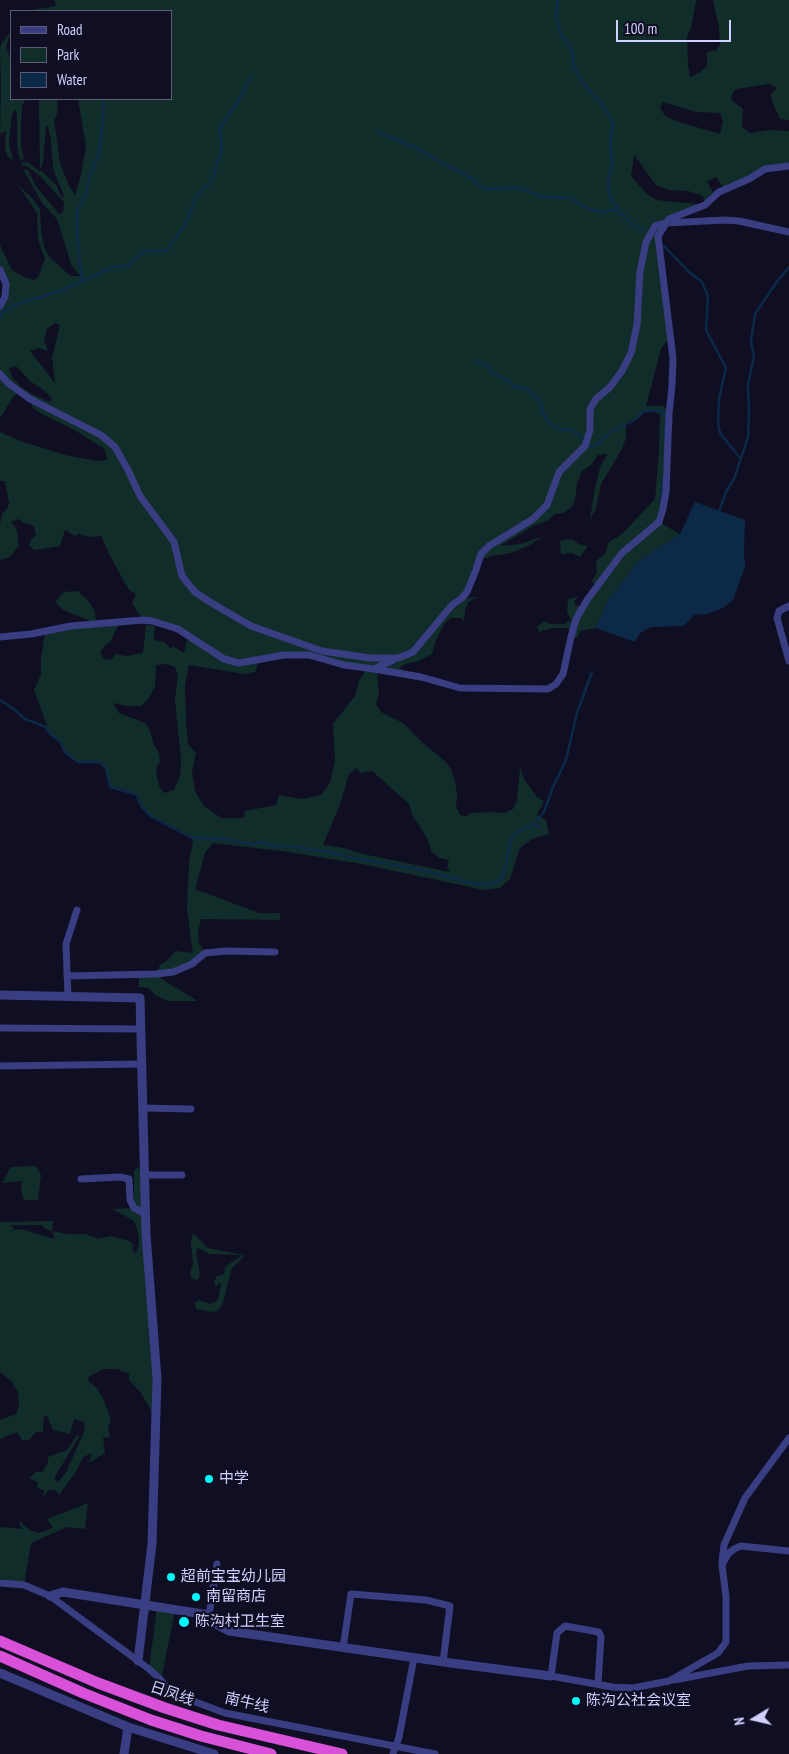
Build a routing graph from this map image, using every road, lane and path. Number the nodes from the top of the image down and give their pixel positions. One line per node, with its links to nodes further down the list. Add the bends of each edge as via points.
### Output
1 (789, 166): 2 (street, via 765,170 719,192 705,205 668,219)
2 (666, 223): 3 (street, via 732,220); 9 (street, via 655,226 646,242 632,353 622,371 590,408 590,430 585,446 559,472 547,505 533,519 481,554 462,598 452,605 413,652); 11 (street, via 658,242 673,358 664,509 659,522 622,553 587,600 570,637 563,674 548,689 460,688)
3 (789, 232)
4 (0, 270): 5 (street, via 6,284)
5 (0, 306)
6 (0, 374): 9 (street, via 8,384 101,435 116,448 140,496 174,542 182,576 195,592 251,626 322,652)
7 (789, 606): 10 (street, via 779,611 776,618)
8 (0, 636): 11 (street, via 71,626 152,621 178,629 224,659 239,663 284,655 309,655 344,665)
9 (398, 658): 11 (street)
10 (789, 661)
11 (374, 668)
12 (78, 910): 14 (street, via 66,944)
13 (274, 952): 14 (street, via 205,953 192,964 173,972 156,974)
14 (67, 976): 16 (street)
15 (0, 995): 16 (street)
16 (68, 996): 18 (street, via 140,998)
17 (0, 1028): 18 (street)
18 (140, 1029): 19 (street)
19 (141, 1064): 20 (street); 21 (street)
20 (0, 1066)
21 (142, 1108): 22 (street); 23 (street)
22 (191, 1109)
23 (144, 1175): 24 (street); 26 (street)
24 (182, 1175)
25 (81, 1179): 26 (street, via 129,1179 130,1200 134,1208)
26 (146, 1214): 33 (street, via 158,1379 152,1544)
27 (789, 1438): 30 (street, via 745,1498 724,1545)
28 (789, 1552): 30 (street, via 741,1546 728,1554)
29 (217, 1564): 34 (street)
30 (722, 1564): 44 (street, via 726,1642 718,1653)
31 (0, 1583): 32 (street, 南牛线, via 24,1585)
32 (50, 1596): 33 (street, via 63,1592); 39 (street, 南牛线)
33 (145, 1606): 34 (street); 39 (street)
34 (209, 1615): 36 (street, via 229,1631)
35 (0, 1641): 51 (highway, 日凤线, via 165,1708 218,1725)
36 (343, 1648): 38 (street); 40 (street, via 351,1594 426,1600 450,1606)
37 (0, 1656): 50 (highway, 日凤线, via 151,1720)
38 (414, 1658): 40 (street); 47 (street)
39 (138, 1661): 47 (street, 南牛线, via 167,1688 224,1713)
40 (443, 1662): 43 (street)
41 (789, 1665): 44 (street, via 748,1666)
42 (0, 1674): 46 (street)
43 (551, 1676): 45 (street); 45 (street, via 557,1633 564,1626 599,1632)
44 (669, 1681): 45 (street, via 633,1688)
45 (598, 1684)
46 (128, 1727): 48 (street); 49 (street)
47 (394, 1750): 52 (street, 南牛线)
48 (124, 1754)
49 (214, 1754)
50 (270, 1754)
51 (342, 1754)
52 (435, 1754)

